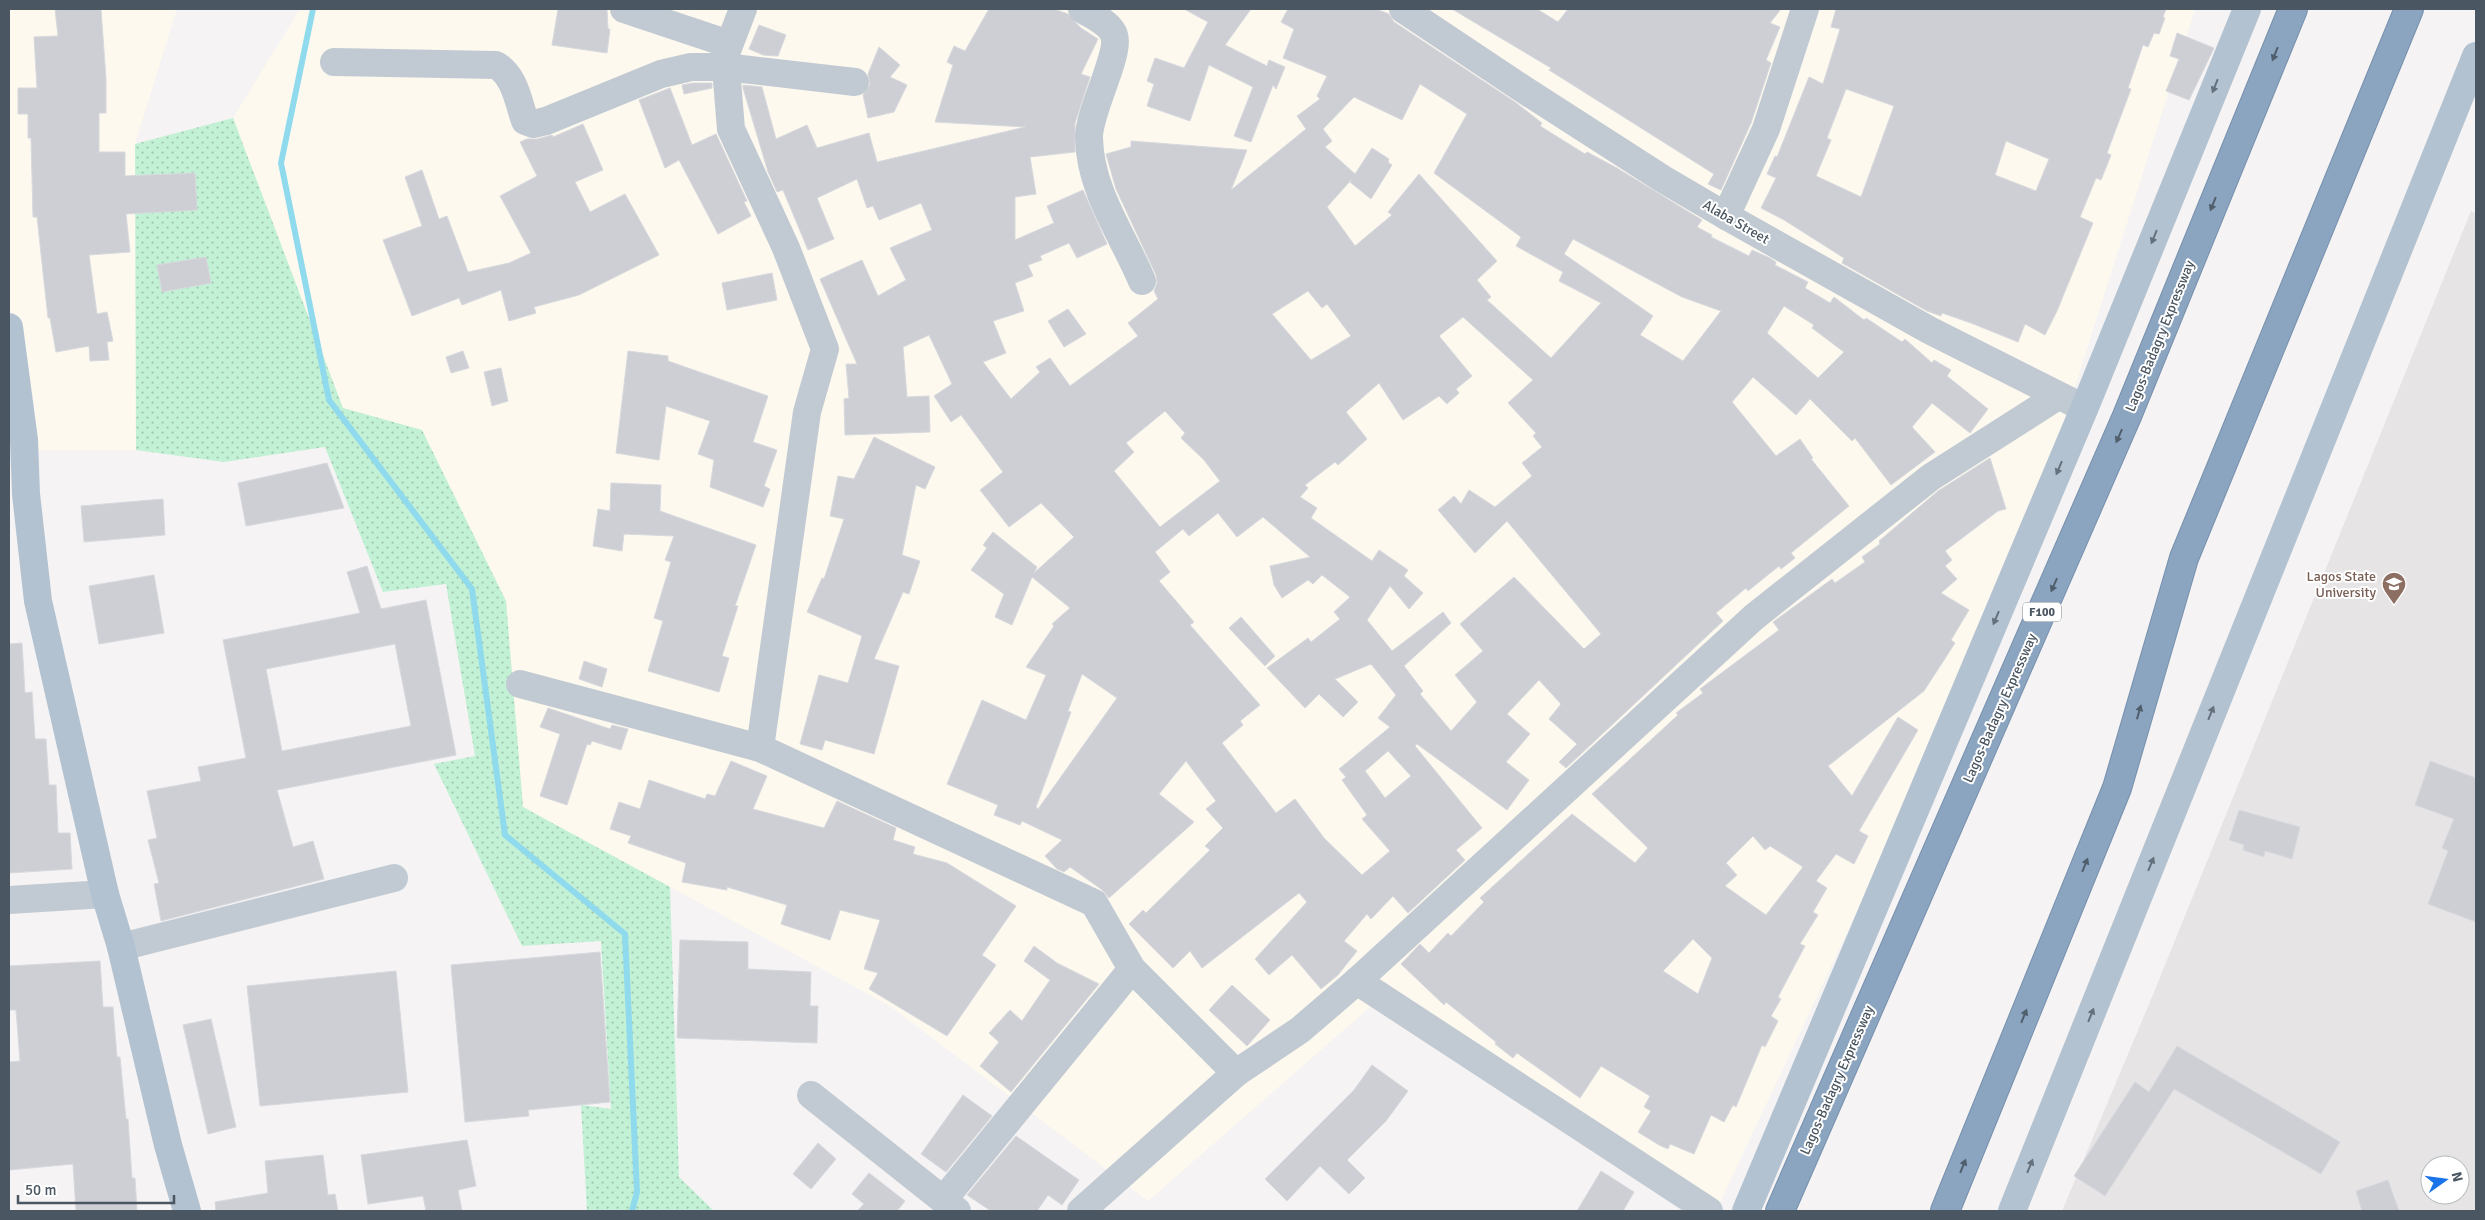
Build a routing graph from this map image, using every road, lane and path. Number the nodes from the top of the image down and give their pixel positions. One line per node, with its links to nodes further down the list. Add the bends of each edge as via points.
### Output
1 (624, 9): 9 (street)
2 (743, 9): 9 (street)
3 (1082, 9): 14 (street, via 1114,35 1114,48 1088,137 1102,196)
4 (1403, 9): 13 (street, Alaba Street, via 1534,96)
5 (1805, 9): 13 (street, via 1766,129)
6 (2247, 9): 18 (main road, one-way to 18)
7 (2293, 9): 35 (highway, Lagos-Badagry Expressway / F100, one-way to 35, via 2127,416)
8 (2409, 9): 36 (highway, one-way to 8, via 2116,788 2184,558)
9 (727, 55): 11 (street, via 660,74 533,124 525,121 513,84 496,66); 12 (street); 21 (street, via 731,129 786,248 825,349 807,412)
10 (2476, 56): 37 (main road, one-way to 10)
11 (334, 62)
12 (854, 82)
13 (1726, 216): 17 (street, Alaba Street, via 1912,321)
14 (1142, 281)
15 (9, 327): 16 (main road)
16 (12, 377): 19 (main road, via 24,440)
17 (2058, 396): 18 (street, Alaba Street); 27 (street, via 1931,477 1754,617)
18 (2085, 407): 34 (main road, one-way to 34)
19 (20, 490): 23 (main road, via 38,601)
20 (520, 684): 21 (street)
21 (760, 748): 26 (street, via 1094,903)
22 (394, 878): 25 (street)
23 (105, 894): 24 (street); 25 (main road)
24 (9, 900)
25 (121, 947): 31 (main road)
26 (1132, 969): 28 (street); 30 (street)
27 (1357, 981): 28 (street, via 1300,1030); 33 (street)
28 (1236, 1073): 32 (street)
29 (811, 1095): 30 (street)
30 (950, 1205)
31 (187, 1211)
32 (1081, 1211)
33 (1709, 1211)
34 (1746, 1211)
35 (1780, 1211)
36 (1945, 1211)
37 (2012, 1211)

